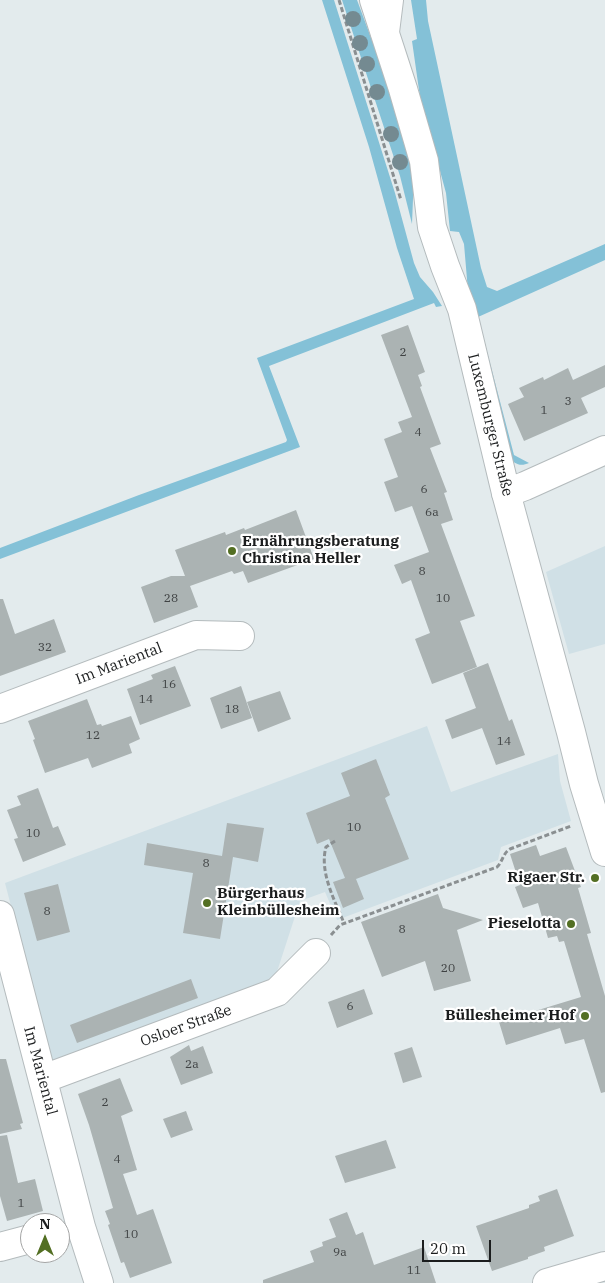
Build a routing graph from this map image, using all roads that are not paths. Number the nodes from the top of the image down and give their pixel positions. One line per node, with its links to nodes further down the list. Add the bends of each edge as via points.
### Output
1 (374, 0): 3 (street, Luxemburger Straße)
2 (389, 0): 3 (street)
3 (385, 32): 5 (street, Luxemburger Straße, via 424,161 432,226 462,309)
4 (605, 450): 5 (street)
5 (506, 493): 8 (street, Luxemburger Straße)
6 (240, 636): 7 (street, Im Mariental, via 196,635)
7 (0, 710)
8 (605, 852)
9 (0, 915): 11 (street, Im Mariental)
10 (316, 953): 11 (street, Osloer Straße, via 277,992)
11 (43, 1080): 12 (street, Im Mariental)
12 (67, 1213)
13 (70, 1229): 17 (street, Im Mariental)
14 (20, 1242): 15 (street)
15 (0, 1247)
16 (605, 1266): 18 (street)
17 (99, 1283)
18 (547, 1283)

